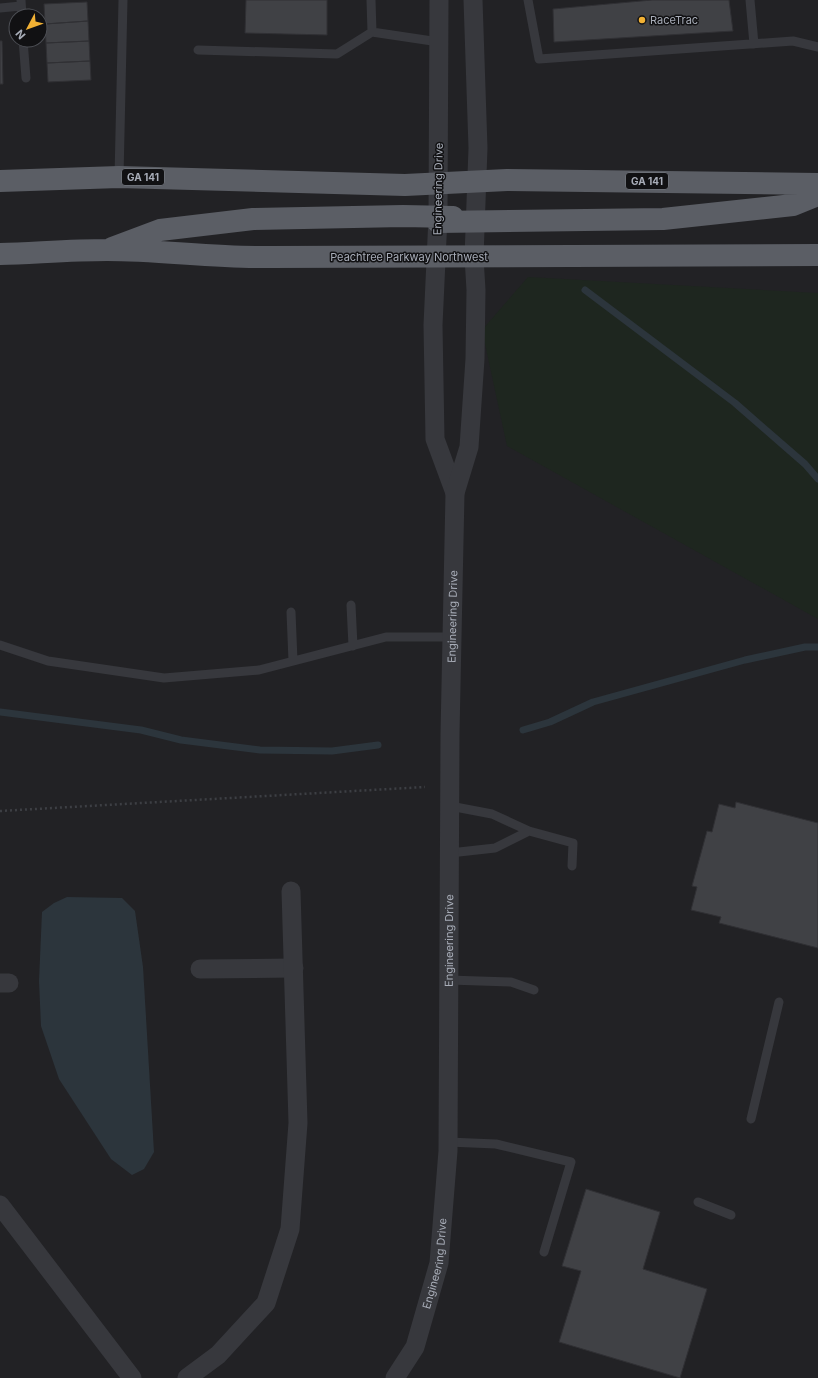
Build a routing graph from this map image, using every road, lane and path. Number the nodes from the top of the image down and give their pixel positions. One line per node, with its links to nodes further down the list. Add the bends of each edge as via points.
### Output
1 (123, 0): 16 (lane)
2 (371, 0): 9 (lane)
3 (439, 0): 10 (street, Engineering Drive)
4 (473, 0): 18 (street, Engineering Drive)
5 (528, 0): 11 (lane, via 539,59)
6 (750, 0): 11 (lane)
7 (21, 3): 8 (lane)
8 (0, 8)
9 (372, 32): 10 (lane); 14 (lane, via 337,54)
10 (439, 42): 19 (street, Engineering Drive)
11 (754, 44): 12 (lane, via 793,41)
12 (818, 47)
13 (24, 48): 15 (lane)
14 (198, 50)
15 (26, 78)
16 (119, 177): 17 (highway, GA 141); 19 (highway, GA 141)
17 (0, 181)
18 (477, 181): 19 (highway, GA 141); 20 (highway, GA 141); 22 (street, Engineering Drive)
19 (438, 184): 23 (street, Engineering Drive)
20 (818, 184)
21 (818, 195): 22 (highway, via 793,205 663,219)
22 (476, 218): 23 (highway); 27 (street, Engineering Drive)
23 (438, 220): 24 (highway, via 404,216 253,219 160,230); 28 (street, Engineering Drive)
24 (107, 250): 25 (highway, Peachtree Parkway Northwest); 28 (highway, Peachtree Parkway Northwest, via 234,257)
25 (0, 254)
26 (818, 255): 27 (highway, Peachtree Parkway Northwest)
27 (474, 257): 28 (highway, Peachtree Parkway Northwest); 29 (street, Engineering Drive, via 475,359 469,447)
28 (437, 258): 29 (street, Engineering Drive, via 433,325 436,439)
29 (455, 493): 32 (street, Engineering Drive)
30 (351, 604): 34 (lane)
31 (291, 612): 35 (lane)
32 (453, 636): 34 (lane, via 386,637); 37 (street, Engineering Drive)
33 (0, 646): 35 (lane, via 48,661 164,678 259,670)
34 (353, 646): 35 (lane)
35 (293, 661)
36 (425, 787): 38 (path)
37 (450, 806): 39 (lane, via 492,814); 40 (street, Engineering Drive)
38 (0, 811)
39 (529, 831): 40 (lane, via 495,848); 41 (lane, via 573,843)
40 (450, 853): 45 (street, Engineering Drive)
41 (572, 866)
42 (291, 892): 43 (street)
43 (294, 968): 44 (street); 55 (street, via 298,1123 290,1229 266,1303 218,1355)
44 (200, 969)
45 (449, 980): 46 (lane, via 511,982); 49 (street, Engineering Drive)
46 (534, 990)
47 (779, 1002): 48 (lane)
48 (750, 1118)
49 (448, 1142): 53 (lane, via 496,1144 571,1162); 56 (street, Engineering Drive, via 439,1263 415,1347)
50 (698, 1202): 52 (lane)
51 (0, 1205): 54 (street)
52 (731, 1215)
53 (544, 1252)
54 (132, 1378)
55 (187, 1378)
56 (395, 1378)

